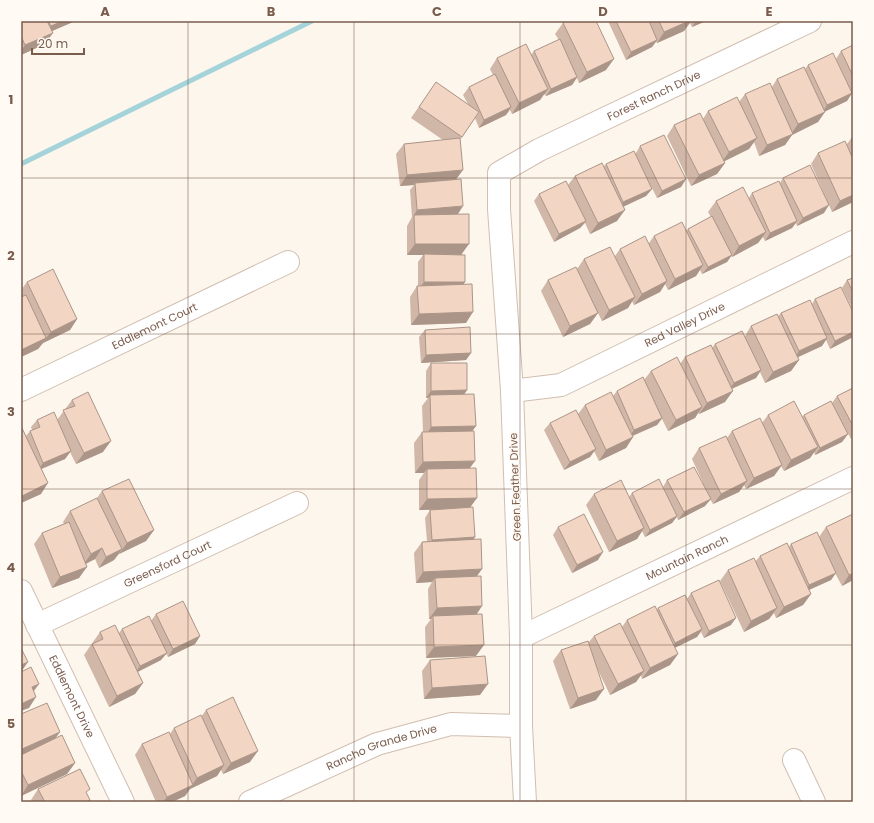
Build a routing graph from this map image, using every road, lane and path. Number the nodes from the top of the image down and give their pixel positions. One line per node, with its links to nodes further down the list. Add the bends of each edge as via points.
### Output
1 (810, 21): 2 (street, Forest Ranch Drive, via 539,150)
2 (499, 173): 6 (street, Green Feather Drive, via 499,209)
3 (853, 242): 6 (street, Red Valley Drive, via 561,385)
4 (288, 262): 5 (street, Eddlemont Court)
5 (21, 390)
6 (512, 391): 11 (street, Green Feather Drive)
7 (853, 478): 11 (street, Mountain Ranch)
8 (297, 503): 10 (street, Greensford Court)
9 (21, 591): 10 (street, Eddlemont Drive)
10 (37, 625): 14 (street, Eddlemont Drive)
11 (521, 637): 12 (street, Green Feather Drive)
12 (521, 726): 15 (street, Rancho Grande Drive, via 450,724 377,744); 16 (street, Green Feather Drive)
13 (794, 760): 17 (street)
14 (123, 802)
15 (250, 802)
16 (525, 802)
17 (814, 802)

